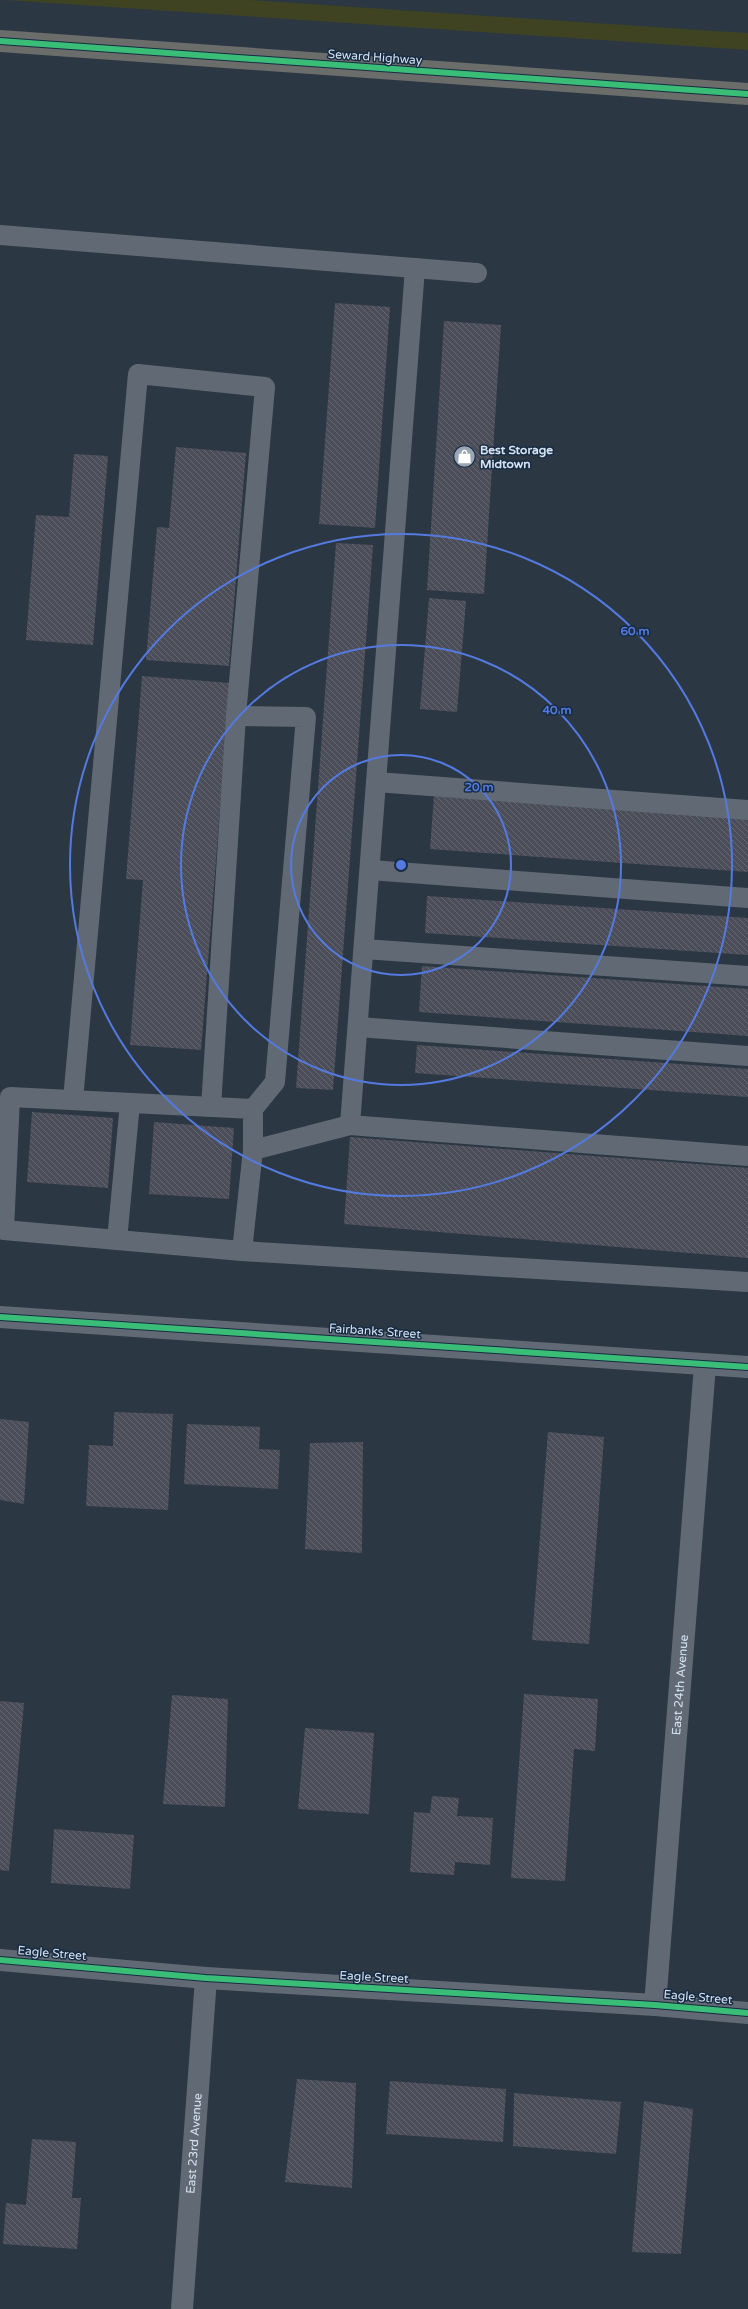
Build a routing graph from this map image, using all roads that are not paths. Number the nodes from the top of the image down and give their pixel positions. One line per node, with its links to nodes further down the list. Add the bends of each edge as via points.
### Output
1 (0, 41): 2 (highway, Seward Highway)
2 (748, 94)
3 (0, 235): 4 (lane)
4 (415, 268): 5 (lane); 7 (lane)
5 (477, 273)
6 (236, 716): 15 (lane, via 266,387 138,374); 17 (lane); 18 (lane, via 306,717 275,1082)
7 (376, 782): 8 (lane); 9 (lane)
8 (748, 810)
9 (370, 870): 10 (lane); 11 (lane)
10 (748, 898)
11 (364, 949): 12 (lane); 13 (lane)
12 (748, 976)
13 (358, 1027): 14 (lane); 19 (lane)
14 (748, 1056)
15 (73, 1100): 16 (lane); 22 (lane, via 10,1098 4,1230)
16 (130, 1103): 17 (lane); 22 (lane)
17 (211, 1107): 18 (lane)
18 (253, 1109): 20 (lane)
19 (350, 1125): 20 (lane); 21 (lane)
20 (253, 1150): 23 (lane)
21 (748, 1156)
22 (117, 1240): 23 (lane)
23 (242, 1251): 24 (lane)
24 (748, 1282)
25 (0, 1317): 26 (street, Fairbanks Street)
26 (705, 1365): 27 (street, Fairbanks Street); 30 (street, East 24th Avenue)
27 (748, 1367)
28 (0, 1960): 29 (street, Eagle Street)
29 (206, 1978): 30 (street, Eagle Street); 32 (street, East 23rd Avenue)
30 (655, 2005): 31 (street, Eagle Street)
31 (748, 2012)
32 (182, 2309)

